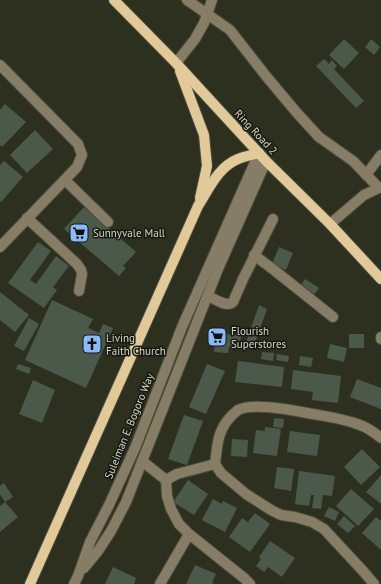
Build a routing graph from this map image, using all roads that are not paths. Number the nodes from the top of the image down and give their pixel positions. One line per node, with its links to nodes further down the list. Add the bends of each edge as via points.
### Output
1 (114, 0): 5 (main road, Ring Road 2)
2 (187, 0): 4 (street)
3 (212, 0): 4 (street)
4 (207, 14): 5 (street, via 195,40); 10 (street, via 230,30 319,137 353,161)
5 (177, 64): 7 (main road, Ring Road 2); 13 (main road, via 204,135 207,166)
6 (2, 71): 11 (street, via 78,144 82,155 77,167)
7 (259, 153): 9 (main road, Ring Road 2); 13 (main road, via 237,159 223,169); 28 (street, Suleiman E. Bogoro Way, via 182,327 135,448)
8 (381, 155): 10 (street)
9 (266, 161): 17 (main road, Ring Road 2); 22 (street, Suleiman E. Bogoro Way)
10 (366, 175): 12 (street)
11 (65, 180): 14 (street); 16 (street)
12 (380, 190): 17 (street, via 364,195)
13 (198, 206): 34 (main road)
14 (28, 218): 18 (street); 21 (street, via 82,270)
15 (273, 219): 19 (street)
16 (108, 222)
17 (330, 224): 20 (main road, Ring Road 2)
18 (0, 247)
19 (254, 255): 22 (street, via 233,302 226,305); 23 (street)
20 (381, 279)
21 (79, 291)
22 (208, 296): 25 (street, Suleiman E. Bogoro Way)
23 (333, 316)
24 (381, 438): 26 (street, via 362,425 339,419 281,408 251,407 238,410 222,427)
25 (142, 461): 27 (street); 29 (street, Suleiman E. Bogoro Way)
26 (215, 464): 27 (street, via 177,474); 37 (street, via 246,494 271,510 312,522 324,530)
27 (166, 480): 32 (street, via 171,509 179,524)
28 (109, 505): 29 (street); 30 (street, Suleiman E. Bogoro Way)
29 (120, 513): 31 (street, Suleiman E. Bogoro Way)
30 (100, 523): 31 (street); 33 (street, Suleiman E. Bogoro Way)
31 (111, 531): 33 (street, Suleiman E. Bogoro Way)
32 (189, 534): 35 (street); 36 (street)
33 (76, 580)
34 (30, 584)
35 (160, 584)
36 (250, 584)
37 (374, 584)

